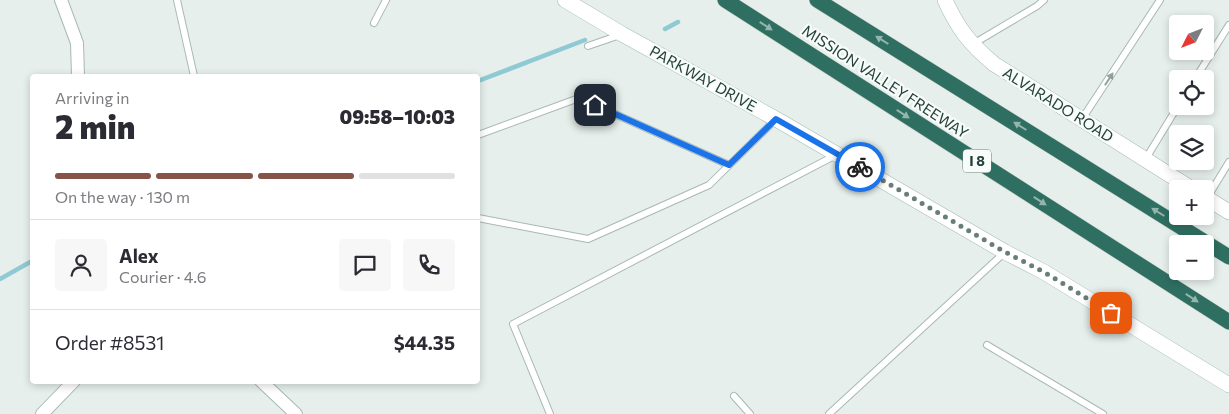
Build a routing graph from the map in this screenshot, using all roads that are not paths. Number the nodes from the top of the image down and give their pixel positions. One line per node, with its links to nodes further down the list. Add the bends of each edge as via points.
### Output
1 (61, 0): 16 (street, via 77,43)
2 (177, 0): 17 (lane)
3 (386, 0): 10 (lane)
4 (565, 0): 12 (street, PARKWAY DRIVE)
5 (725, 0): 33 (highway, MISSION VALLEY FREEWAY / I 8, one-way to 33)
6 (817, 0): 32 (highway, one-way to 6)
7 (945, 0): 13 (street, ALVARADO ROAD, via 955,22)
8 (1044, 0): 13 (lane)
9 (1160, 0): 20 (lane, one-way to 9)
10 (374, 23)
11 (1229, 25): 15 (lane)
12 (622, 34): 14 (lane); 19 (street, PARKWAY DRIVE)
13 (972, 44): 20 (street, ALVARADO ROAD, via 994,64)
14 (588, 46)
15 (1201, 70)
16 (78, 74)
17 (194, 74)
18 (1172, 115): 23 (lane)
19 (776, 119): 22 (street, PARKWAY DRIVE); 25 (lane)
20 (1082, 119): 23 (street, ALVARADO ROAD)
21 (480, 135): 25 (lane, via 579,98)
22 (837, 154): 31 (street, PARKWAY DRIVE); 41 (lane, via 513,324)
23 (1145, 160): 26 (street, ALVARADO ROAD)
24 (1229, 162): 27 (lane)
25 (729, 165): 30 (lane, via 709,185 588,239)
26 (1177, 180)
27 (1214, 185)
28 (1214, 203): 29 (street)
29 (1229, 212)
30 (480, 218)
31 (1005, 252): 37 (street, PARKWAY DRIVE, via 1044,272); 43 (lane)
32 (1229, 257)
33 (1229, 322)
34 (987, 345): 44 (lane)
35 (71, 384): 39 (street)
36 (264, 384): 40 (street)
37 (1229, 385)
38 (734, 396): 42 (lane)
39 (42, 414)
40 (296, 414)
41 (550, 414)
42 (750, 414)
43 (829, 414)
44 (1103, 414)

